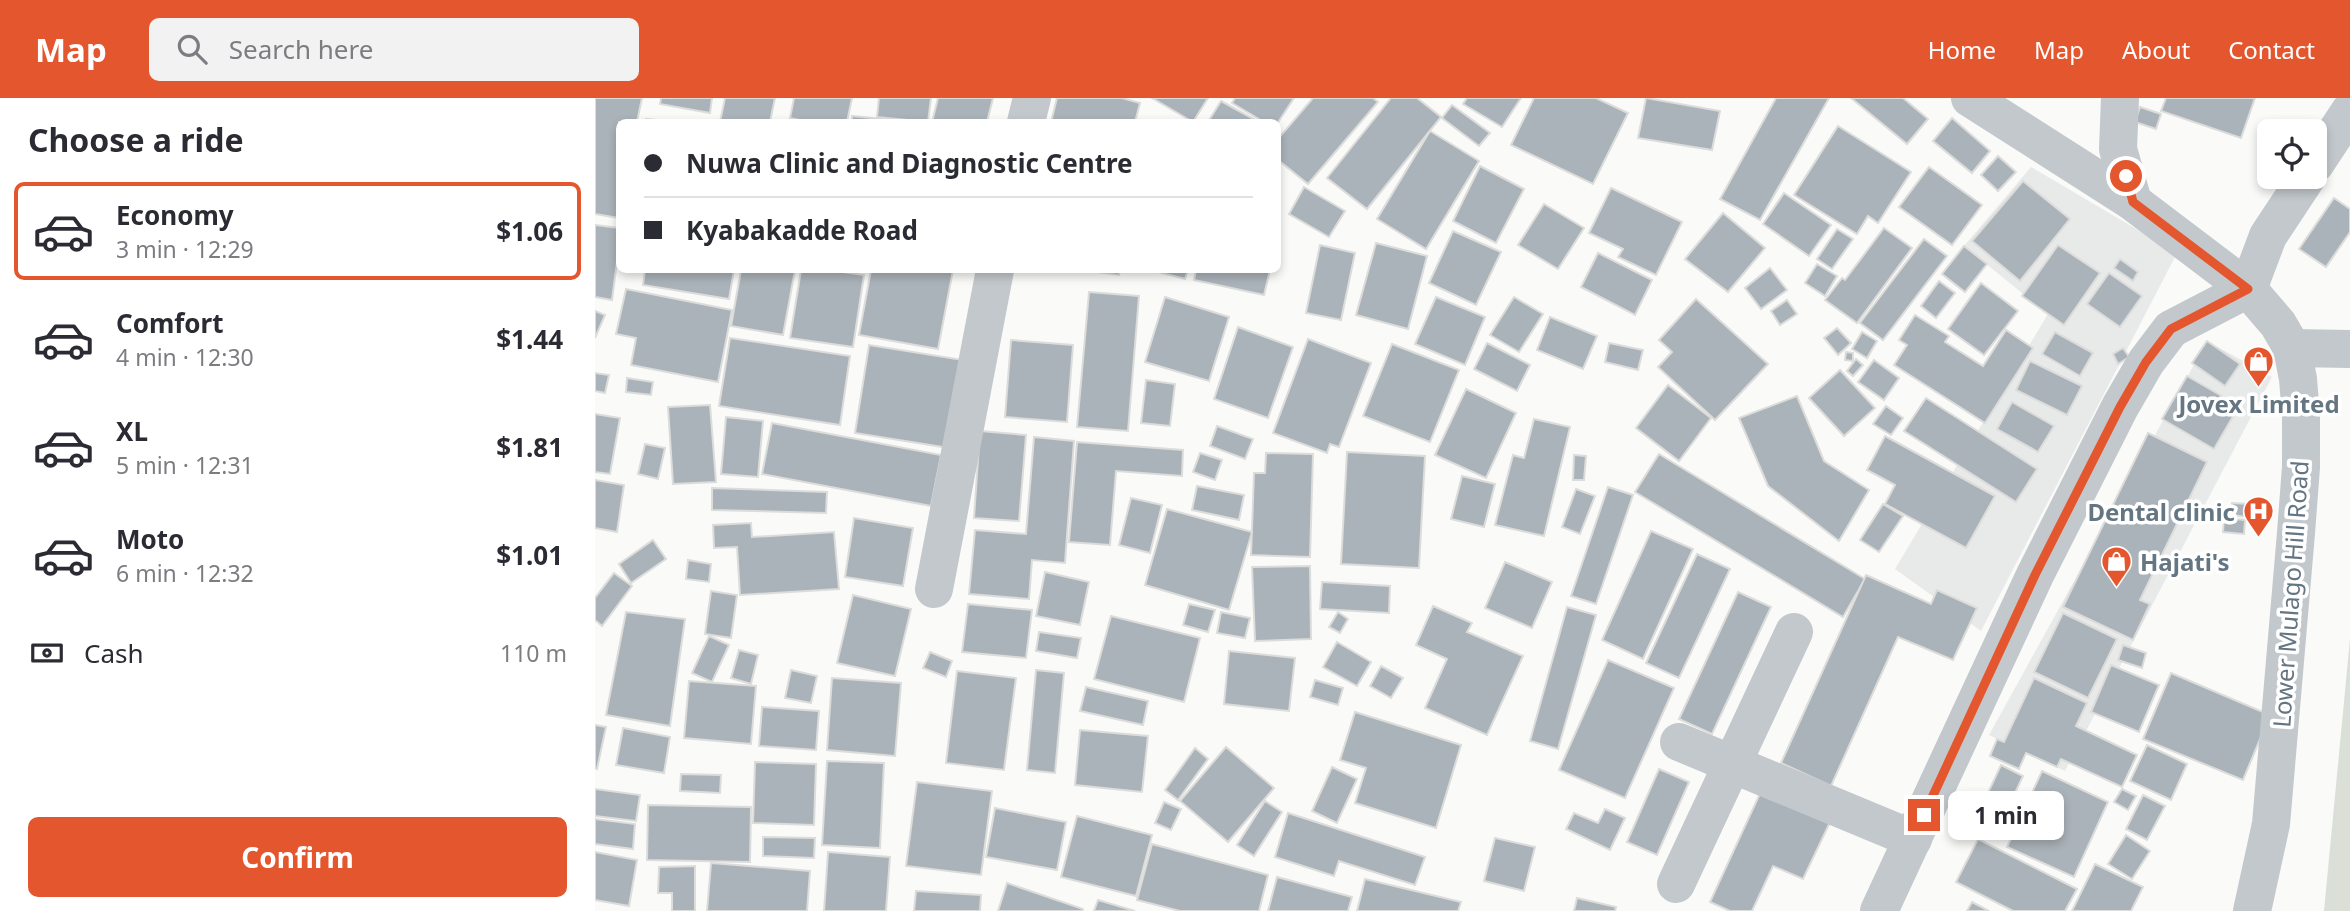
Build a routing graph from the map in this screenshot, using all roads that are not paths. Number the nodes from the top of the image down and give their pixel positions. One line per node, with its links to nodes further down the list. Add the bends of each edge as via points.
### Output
1 (1032, 98): 5 (street)
2 (1970, 98): 8 (street, Lower Mulago Hill Road)
3 (2120, 98): 8 (street, via 2118,149)
4 (2350, 111): 6 (street)
5 (1027, 119)
6 (2327, 146)
7 (2299, 189): 10 (street, via 2268,236)
8 (2133, 202): 10 (street, Lower Mulago Hill Road)
9 (994, 273): 13 (street)
10 (2248, 289): 11 (street, Lower Mulago Hill Road); 17 (street, via 2171,329 2146,362 2035,575)
11 (2292, 348): 12 (street); 20 (street, Lower Mulago Hill Road, via 2301,416 2296,533 2271,824)
12 (2350, 349)
13 (934, 589)
14 (1794, 632): 16 (street)
15 (1679, 742): 16 (street)
16 (1733, 765): 17 (street); 18 (street)
17 (1913, 839): 19 (street)
18 (1676, 884)
19 (1879, 911)
20 (2252, 911)

